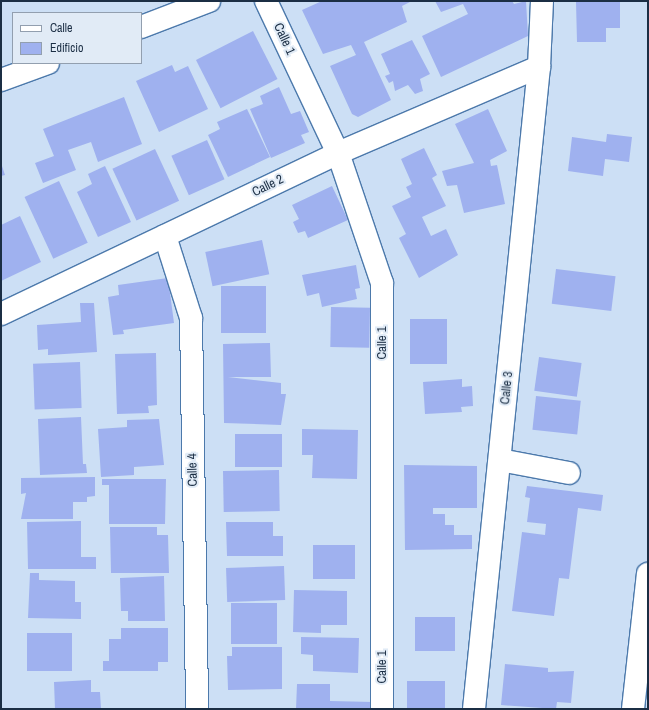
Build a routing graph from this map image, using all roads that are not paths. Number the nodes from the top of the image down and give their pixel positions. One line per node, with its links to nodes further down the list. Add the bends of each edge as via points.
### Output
1 (209, 1): 4 (street)
2 (266, 1): 8 (street, Calle 1)
3 (542, 1): 6 (street, Calle 3)
4 (142, 27)
5 (45, 64): 7 (street)
6 (539, 66): 8 (street, Calle 2); 11 (street, Calle 3)
7 (1, 80)
8 (338, 153): 9 (street, Calle 2); 16 (street, Calle 1, via 382,283)
9 (165, 236): 10 (street, Calle 2); 15 (street, Calle 4, via 191,318)
10 (1, 314)
11 (500, 460): 12 (street); 17 (street, Calle 3)
12 (569, 473)
13 (648, 574): 14 (street)
14 (644, 667): 18 (street)
15 (196, 709)
16 (382, 709)
17 (474, 709)
18 (633, 709)

